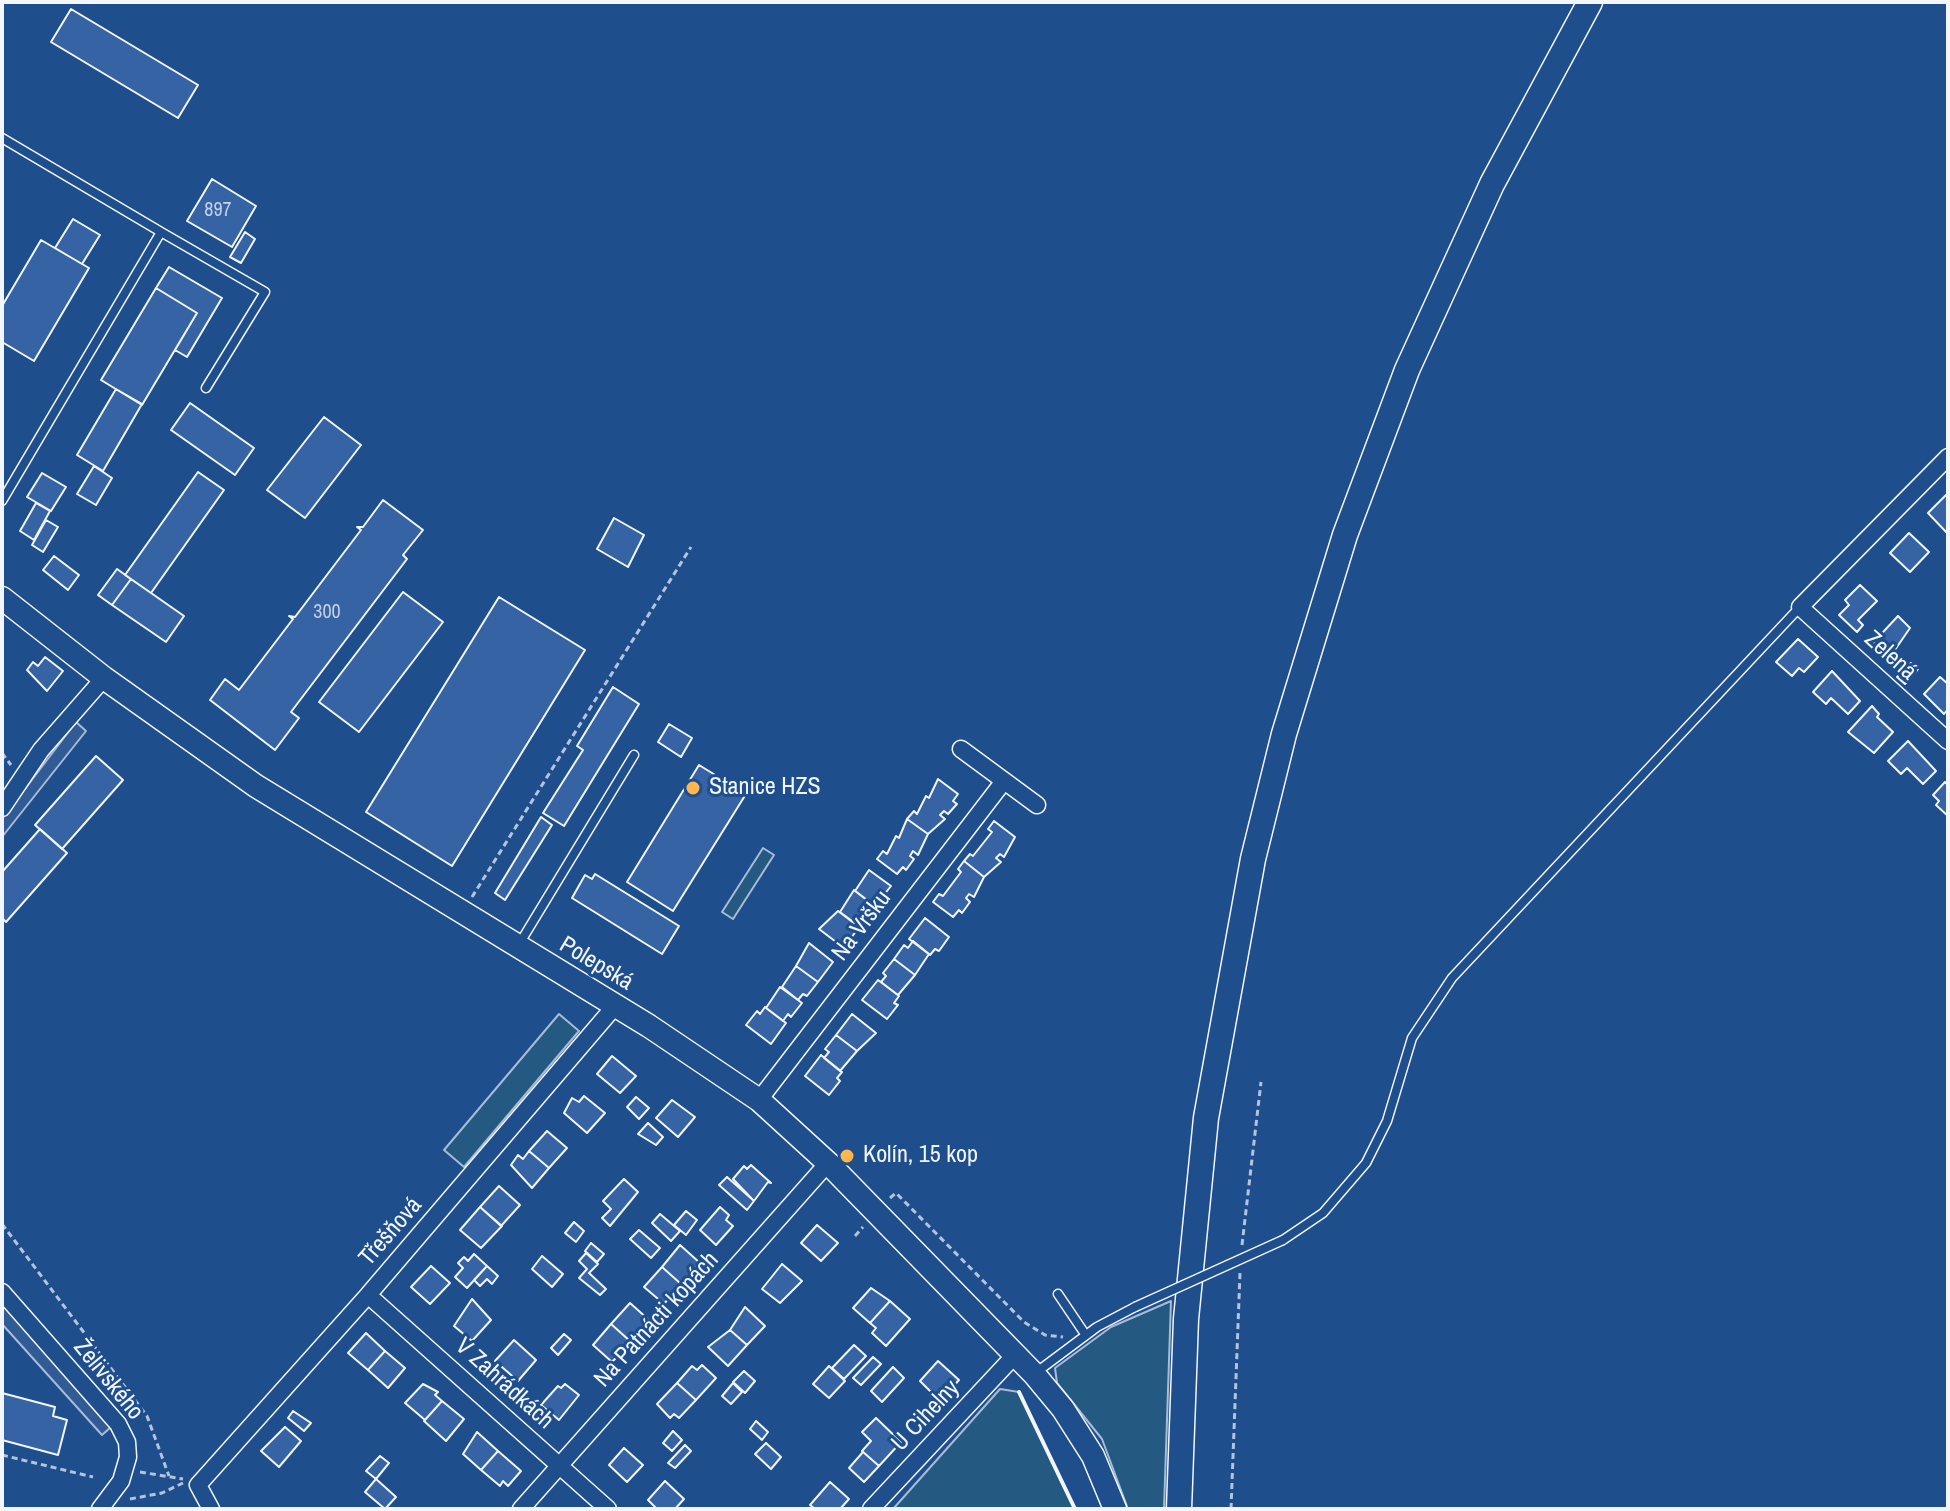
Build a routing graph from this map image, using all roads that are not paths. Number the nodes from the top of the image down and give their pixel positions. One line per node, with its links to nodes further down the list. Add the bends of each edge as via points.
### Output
1 (1590, 2): 33 (main road, via 1492,184 1407,370 1345,535 1284,734 1247,889 1206,1118 1186,1319)
2 (2, 138): 3 (lane)
3 (161, 232): 4 (lane, via 265,292); 6 (lane)
4 (206, 388)
5 (1948, 457): 8 (street)
6 (2, 501)
7 (2, 598): 9 (main road, Polepská)
8 (1800, 607): 10 (street, Zelená); 23 (lane, bridge, via 1452,978 1417,1028 1387,1121 1366,1163 1333,1203 1283,1240)
9 (104, 678): 15 (street, via 41,750); 16 (main road, Polepská, via 256,786)
10 (1948, 741)
11 (961, 749): 13 (street)
12 (634, 755): 16 (lane)
13 (1004, 781): 14 (street); 18 (street, Na Vršku)
14 (1037, 805)
15 (2, 808)
16 (517, 947): 17 (main road, Polepská)
17 (615, 1006): 18 (main road, Polepská); 22 (street, Třešňová)
18 (759, 1100): 19 (main road, Polepská)
19 (828, 1163): 24 (main road, Polepská); 26 (street, Na Patnácti kopách)
20 (2, 1292): 27 (street, Želivského, via 118,1424 127,1442 125,1469)
21 (1058, 1294): 23 (lane)
22 (368, 1295): 26 (street, V Zahrádkách); 28 (street, Třešňová, via 198,1485)
23 (1085, 1334): 25 (lane)
24 (1015, 1355): 25 (main road, Polepská); 31 (street, U Cihelny)
25 (1034, 1374): 32 (main road, Polepská, via 1093,1456)
26 (560, 1466): 29 (street, Na Patnácti kopách); 30 (street, V Zahrádkách)
27 (105, 1504)
28 (211, 1509)
29 (521, 1509)
30 (608, 1509)
31 (871, 1509)
32 (1115, 1509)
33 (1179, 1509)

